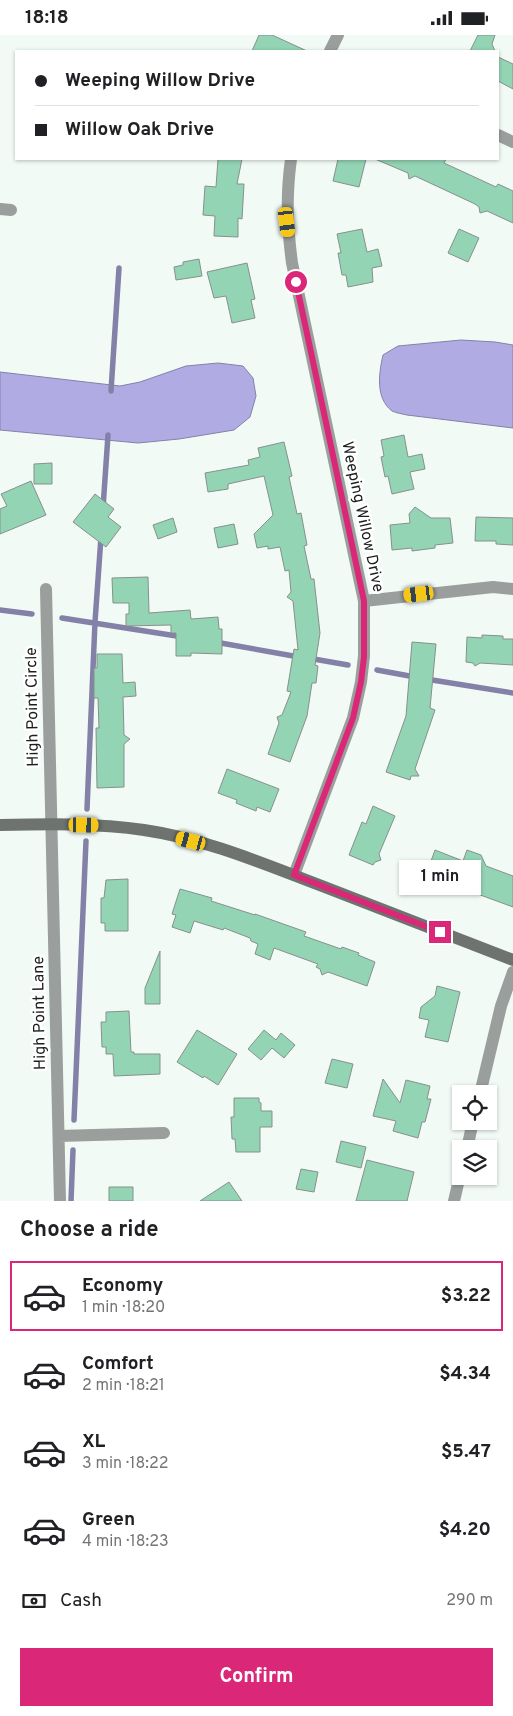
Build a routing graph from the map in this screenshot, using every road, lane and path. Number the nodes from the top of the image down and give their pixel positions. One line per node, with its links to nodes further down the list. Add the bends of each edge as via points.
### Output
1 (338, 35): 2 (street)
2 (330, 50)
3 (499, 135): 4 (street)
4 (513, 142)
5 (292, 160): 8 (street, Weeping Willow Drive, via 287,222 292,263)
6 (46, 589): 9 (street, High Point Circle)
7 (513, 589): 8 (street, via 493,587)
8 (364, 601): 11 (street, Weeping Willow Drive, via 364,657 353,718)
9 (52, 824): 10 (street); 11 (street, via 99,825 176,836); 16 (street, High Point Lane)
10 (0, 825)
11 (294, 875): 12 (street)
12 (513, 960)
13 (513, 972): 14 (street, via 501,1006)
14 (482, 1085)
15 (164, 1133): 16 (street)
16 (59, 1136): 18 (street, High Point Lane)
17 (458, 1185): 19 (street)
18 (60, 1201)
19 (454, 1201)

